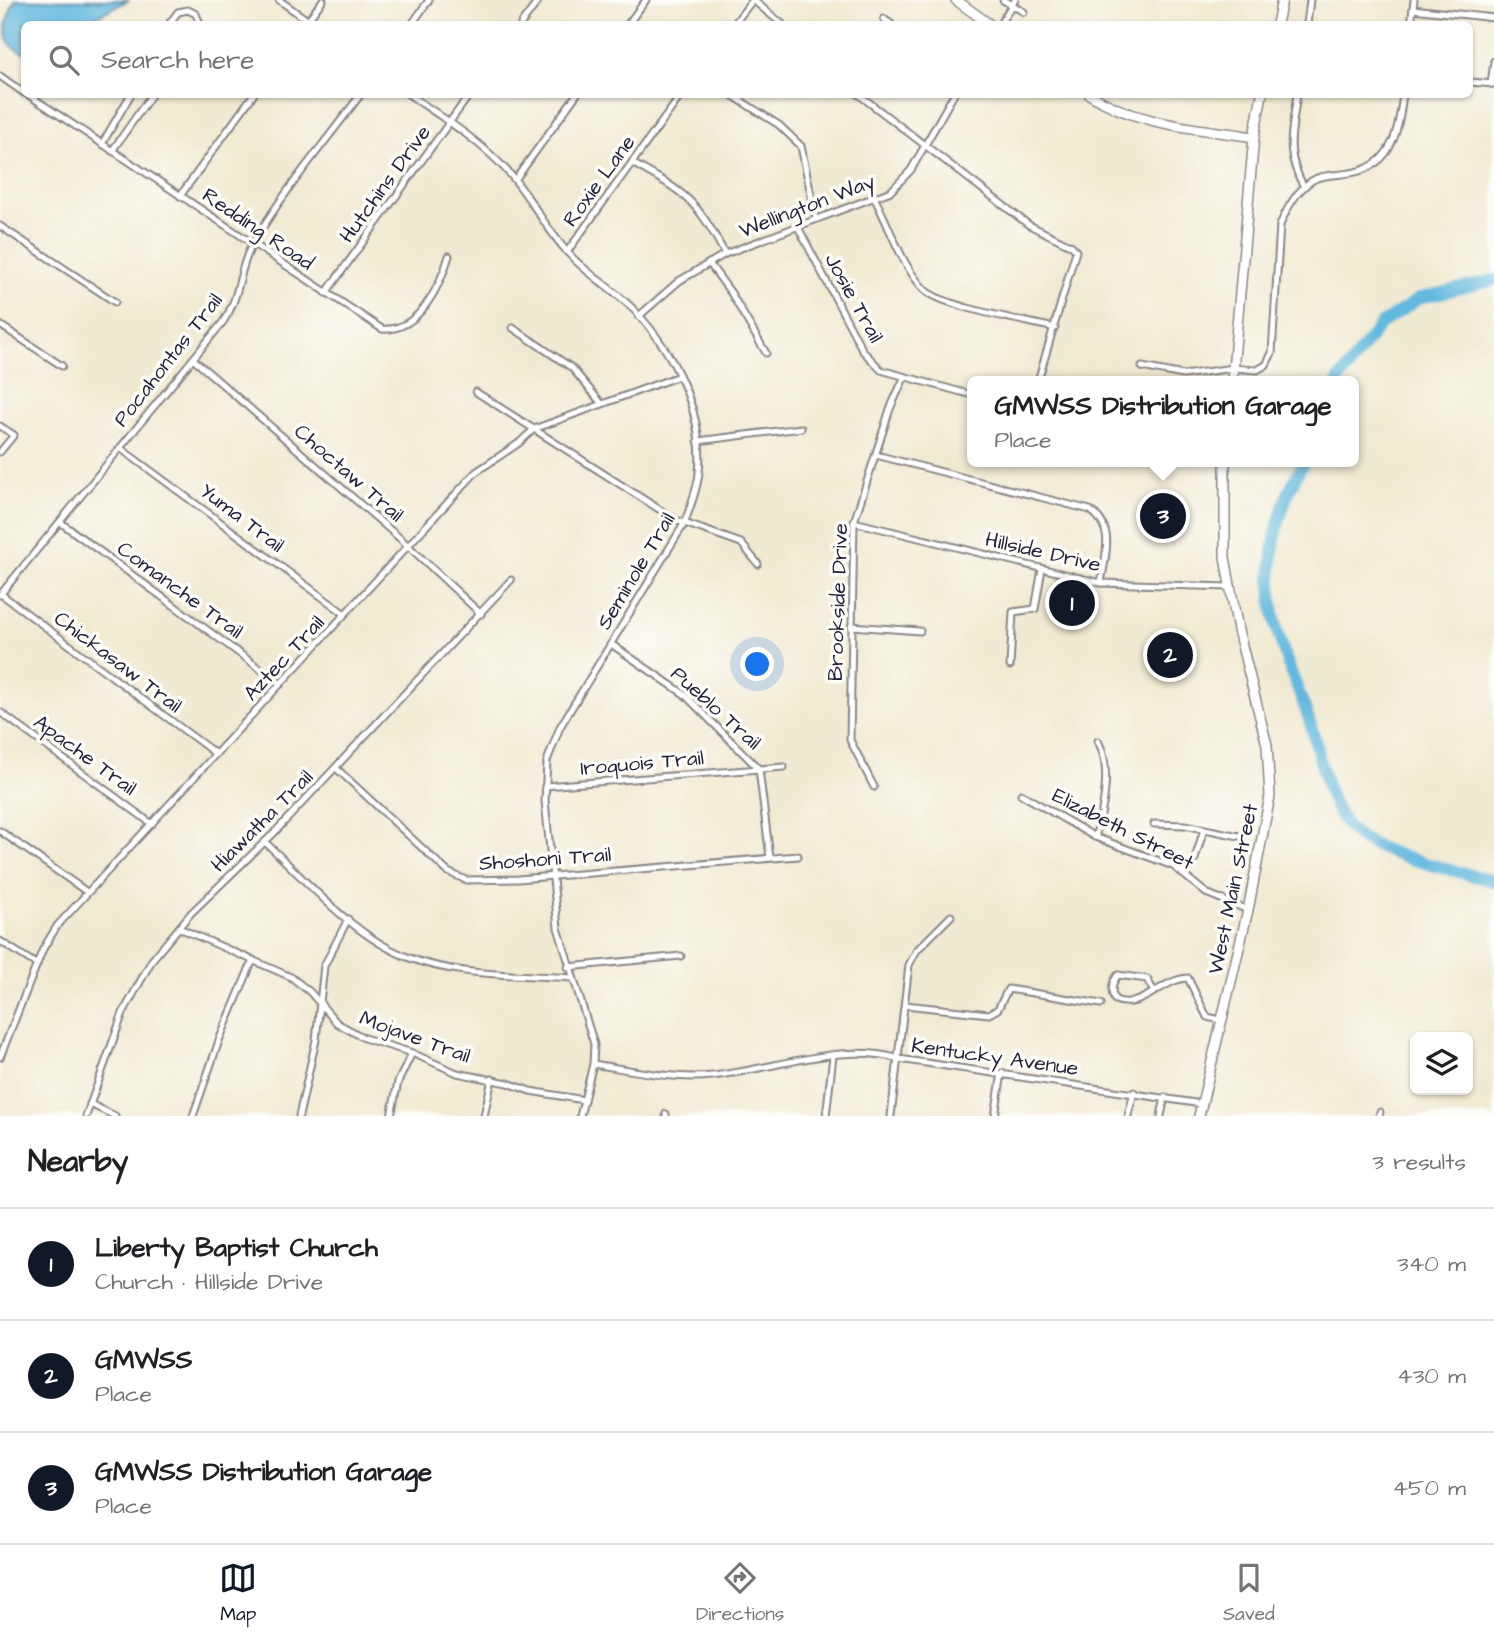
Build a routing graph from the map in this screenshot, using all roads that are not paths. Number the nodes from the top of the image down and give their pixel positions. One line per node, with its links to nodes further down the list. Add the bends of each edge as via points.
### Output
1 (279, 0): 19 (street)
2 (323, 0): 20 (street)
3 (429, 0): 21 (street)
4 (539, 0): 22 (street)
5 (646, 0): 23 (street)
6 (956, 0): 27 (main road)
7 (1003, 0): 12 (street)
8 (1282, 0): 29 (main road)
9 (1310, 0): 30 (street)
10 (1414, 0): 13 (street)
11 (752, 1): 24 (street); 25 (street)
12 (1014, 3): 14 (street); 28 (street)
13 (1413, 9): 15 (street); 31 (street)
14 (1024, 12)
15 (1494, 18)
16 (884, 19): 26 (street)
17 (172, 21): 18 (street, via 178,12 188,10)
18 (199, 21)
19 (305, 21)
20 (309, 21)
21 (414, 21)
22 (523, 21)
23 (630, 21)
24 (736, 21)
25 (778, 21)
26 (887, 21)
27 (985, 21)
28 (1002, 21)
29 (1278, 21)
30 (1307, 21)
31 (1411, 21)
32 (1494, 61): 35 (street)
33 (0, 76): 36 (street, Redding Road)
34 (1473, 82): 35 (street)
35 (1492, 84)
36 (21, 91)
37 (32, 98): 57 (street, Redding Road)
38 (129, 98): 53 (street)
39 (149, 98): 54 (street)
40 (251, 98): 63 (street)
41 (358, 98): 68 (street, Pocahontas Trail)
42 (413, 98): 55 (street, Seminole Trail)
43 (467, 98): 55 (street, Hutchins Drive)
44 (574, 98): 61 (street)
45 (679, 98): 60 (street, Roxie Lane)
46 (736, 98): 65 (street, via 779,125 801,146)
47 (863, 98): 58 (street)
48 (952, 98): 58 (street, Wellington Way)
49 (1096, 98): 56 (main road, via 1159,123)
50 (1261, 98): 56 (main road)
51 (1297, 98): 62 (street, via 1290,154)
52 (1402, 98): 62 (street, via 1393,145 1377,163 1365,170 1318,178)
53 (122, 113): 54 (street); 57 (street)
54 (133, 121): 59 (street)
55 (449, 124): 61 (street, Seminole Trail); 73 (street, Hutchins Drive)
56 (1254, 138): 83 (main road)
57 (102, 144): 59 (street, Redding Road)
58 (923, 147): 64 (street, Wellington Way, via 911,170 891,191); 78 (street, via 1029,225 1076,251)
59 (112, 151): 63 (street, Redding Road)
60 (632, 163): 69 (street, Roxie Lane); 70 (street, via 689,197)
61 (515, 180): 69 (street, Seminole Trail)
62 (1304, 187): 83 (street, via 1280,225 1272,352 1266,365 1256,370)
63 (180, 196): 68 (street, Redding Road)
64 (875, 199): 65 (street, Wellington Way); 78 (street, via 927,292)
65 (816, 219): 67 (street, Wellington Way)
66 (1, 229): 74 (street)
67 (799, 229): 70 (street, Wellington Way); 87 (street, Josie Trail, via 863,351 881,370)
68 (253, 245): 73 (street, Redding Road); 80 (street, Pocahontas Trail, via 232,310)
69 (567, 252): 75 (street, Seminole Trail)
70 (725, 254): 72 (street, Wellington Way)
71 (449, 256): 73 (street, Redding Road, via 440,282 415,317 400,328 382,329)
72 (709, 263): 75 (street, Wellington Way, via 679,281); 79 (street)
73 (326, 293)
74 (115, 302)
75 (639, 316): 84 (street, Seminole Trail, via 662,343)
76 (0, 325): 81 (street)
77 (513, 328): 90 (street, via 572,368)
78 (1055, 328): 85 (street)
79 (766, 353)
80 (193, 359): 95 (street, Pocahontas Trail); 102 (street, Choctaw Trail)
81 (62, 366)
82 (1142, 367): 83 (street, via 1183,375)
83 (1233, 368): 86 (main road)
84 (679, 376): 90 (street, Aztec Trail); 94 (street, Seminole Trail)
85 (1040, 376)
86 (1232, 376)
87 (904, 378): 89 (street, Josie Trail); 97 (street, Brookside Drive)
88 (476, 392): 93 (street)
89 (967, 394)
90 (601, 404): 93 (street, Aztec Trail)
91 (0, 426): 96 (street, via 14,435)
92 (801, 428): 94 (street)
93 (534, 429): 101 (street); 102 (street, Aztec Trail, via 476,472)
94 (698, 441): 101 (street, Seminole Trail, via 697,487)
95 (120, 448): 99 (street, Pocahontas Trail); 109 (street, Yuma Trail)
96 (0, 452)
97 (876, 455): 100 (street, Brookside Drive); 106 (street, via 1090,510 1107,529)
98 (1225, 467): 107 (main road, West Main Street, via 1223,522)
99 (60, 522): 108 (street, Pocahontas Trail); 115 (street, Comanche Trail)
100 (855, 522): 104 (street, Hillside Drive); 111 (street, Brookside Drive)
101 (684, 524): 103 (street, via 736,540); 113 (street, Seminole Trail)
102 (408, 546): 109 (street, Aztec Trail); 110 (street, Choctaw Trail)
103 (758, 564)
104 (1042, 569): 106 (street, Hillside Drive); 114 (street, via 1035,609 1013,612)
105 (511, 580): 110 (street, Hiawatha Trail)
106 (1101, 583): 107 (street, Hillside Drive)
107 (1229, 587): 137 (main road, West Main Street, via 1270,768 1267,821)
108 (0, 595): 118 (street, Chickasaw Trail)
109 (345, 614): 115 (street, Aztec Trail)
110 (481, 614): 120 (street, Hiawatha Trail)
111 (851, 626): 112 (street); 123 (street, Brookside Drive, via 850,740)
112 (919, 631)
113 (611, 644): 121 (street, Pueblo Trail, via 684,694); 122 (street, Seminole Trail, via 556,736)
114 (1010, 666)
115 (281, 684): 118 (street, Aztec Trail)
116 (0, 712): 125 (street, Apache Trail)
117 (1098, 741): 129 (street, via 1104,753 1102,813)
118 (216, 754): 125 (street, Aztec Trail)
119 (784, 767): 121 (street, Iroquois Trail)
120 (336, 768): 131 (street, Hiawatha Trail); 135 (street, Shoshoni Trail, via 457,877)
121 (759, 769): 122 (street, Iroquois Trail); 133 (street, Pueblo Trail)
122 (545, 786): 135 (street, Seminole Trail)
123 (874, 788)
124 (1021, 794): 129 (street, Elizabeth Street)
125 (152, 824): 136 (street, Aztec Trail)
126 (1154, 824): 127 (street)
127 (1204, 829): 130 (street); 134 (street, via 1195,859)
128 (0, 831): 136 (street)
129 (1095, 836): 134 (street, Elizabeth Street)
130 (1239, 836)
131 (265, 842): 139 (street); 140 (street, Hiawatha Trail)
132 (798, 856): 133 (street, Shoshoni Trail)
133 (770, 858): 135 (street, Shoshoni Trail)
134 (1184, 872): 137 (street, Elizabeth Street, via 1206,893)
135 (552, 876): 145 (street, Seminole Trail)
136 (87, 892): 144 (street, Aztec Trail, via 50,936)
137 (1248, 909): 151 (main road, West Main Street)
138 (951, 916): 150 (street, via 912,959)
139 (348, 919): 146 (street, via 386,946 435,965); 148 (street, via 327,958)
140 (179, 928): 143 (street, Mojave Trail); 163 (street, Hiawatha Trail, via 134,989)
141 (0, 941): 144 (street)
142 (681, 956): 145 (street)
143 (253, 960): 148 (street, Mojave Trail, via 291,977); 167 (street, via 209,1064)
144 (36, 964): 152 (street, Aztec Trail)
145 (568, 967): 146 (street, Seminole Trail)
146 (572, 978): 157 (street, Seminole Trail, via 590,1023)
147 (1154, 992): 147 (street, via 1122,1003 1112,995 1113,981 1118,975 1147,979); 151 (street, via 1188,978 1207,1017)
148 (320, 1003): 153 (street, Mojave Trail, via 350,1032); 168 (street, via 311,1071)
149 (1101, 1004): 150 (street, via 1008,989 998,1009 989,1014)
150 (905, 1005): 156 (street)
151 (1221, 1020): 164 (main road, West Main Street)
152 (2, 1047): 155 (street, Aztec Trail)
153 (412, 1053): 159 (street, Mojave Trail, via 457,1073); 169 (street, via 398,1082)
154 (833, 1056): 156 (street, Kentucky Avenue, via 882,1054); 157 (street, Kentucky Avenue, via 697,1077); 172 (street)
155 (0, 1057)
156 (899, 1059): 158 (street, Kentucky Avenue); 173 (street)
157 (593, 1064): 162 (street, Seminole Trail)
158 (1002, 1073): 160 (street, Kentucky Avenue); 174 (street)
159 (492, 1079): 162 (street, Mojave Trail); 170 (street)
160 (1134, 1092): 161 (street, Kentucky Avenue); 175 (street)
161 (1165, 1097): 164 (street, Kentucky Avenue); 176 (street)
162 (584, 1100): 171 (street, Seminole Trail)
163 (90, 1104): 165 (street, Hiawatha Trail); 166 (street)
164 (1202, 1104): 177 (main road, West Main Street)
165 (86, 1116)
166 (115, 1116)
167 (193, 1116)
168 (299, 1116)
169 (391, 1116)
170 (484, 1116)
171 (580, 1116)
172 (826, 1116)
173 (891, 1116)
174 (995, 1116)
175 (1128, 1116)
176 (1161, 1116)
177 (1199, 1116)

